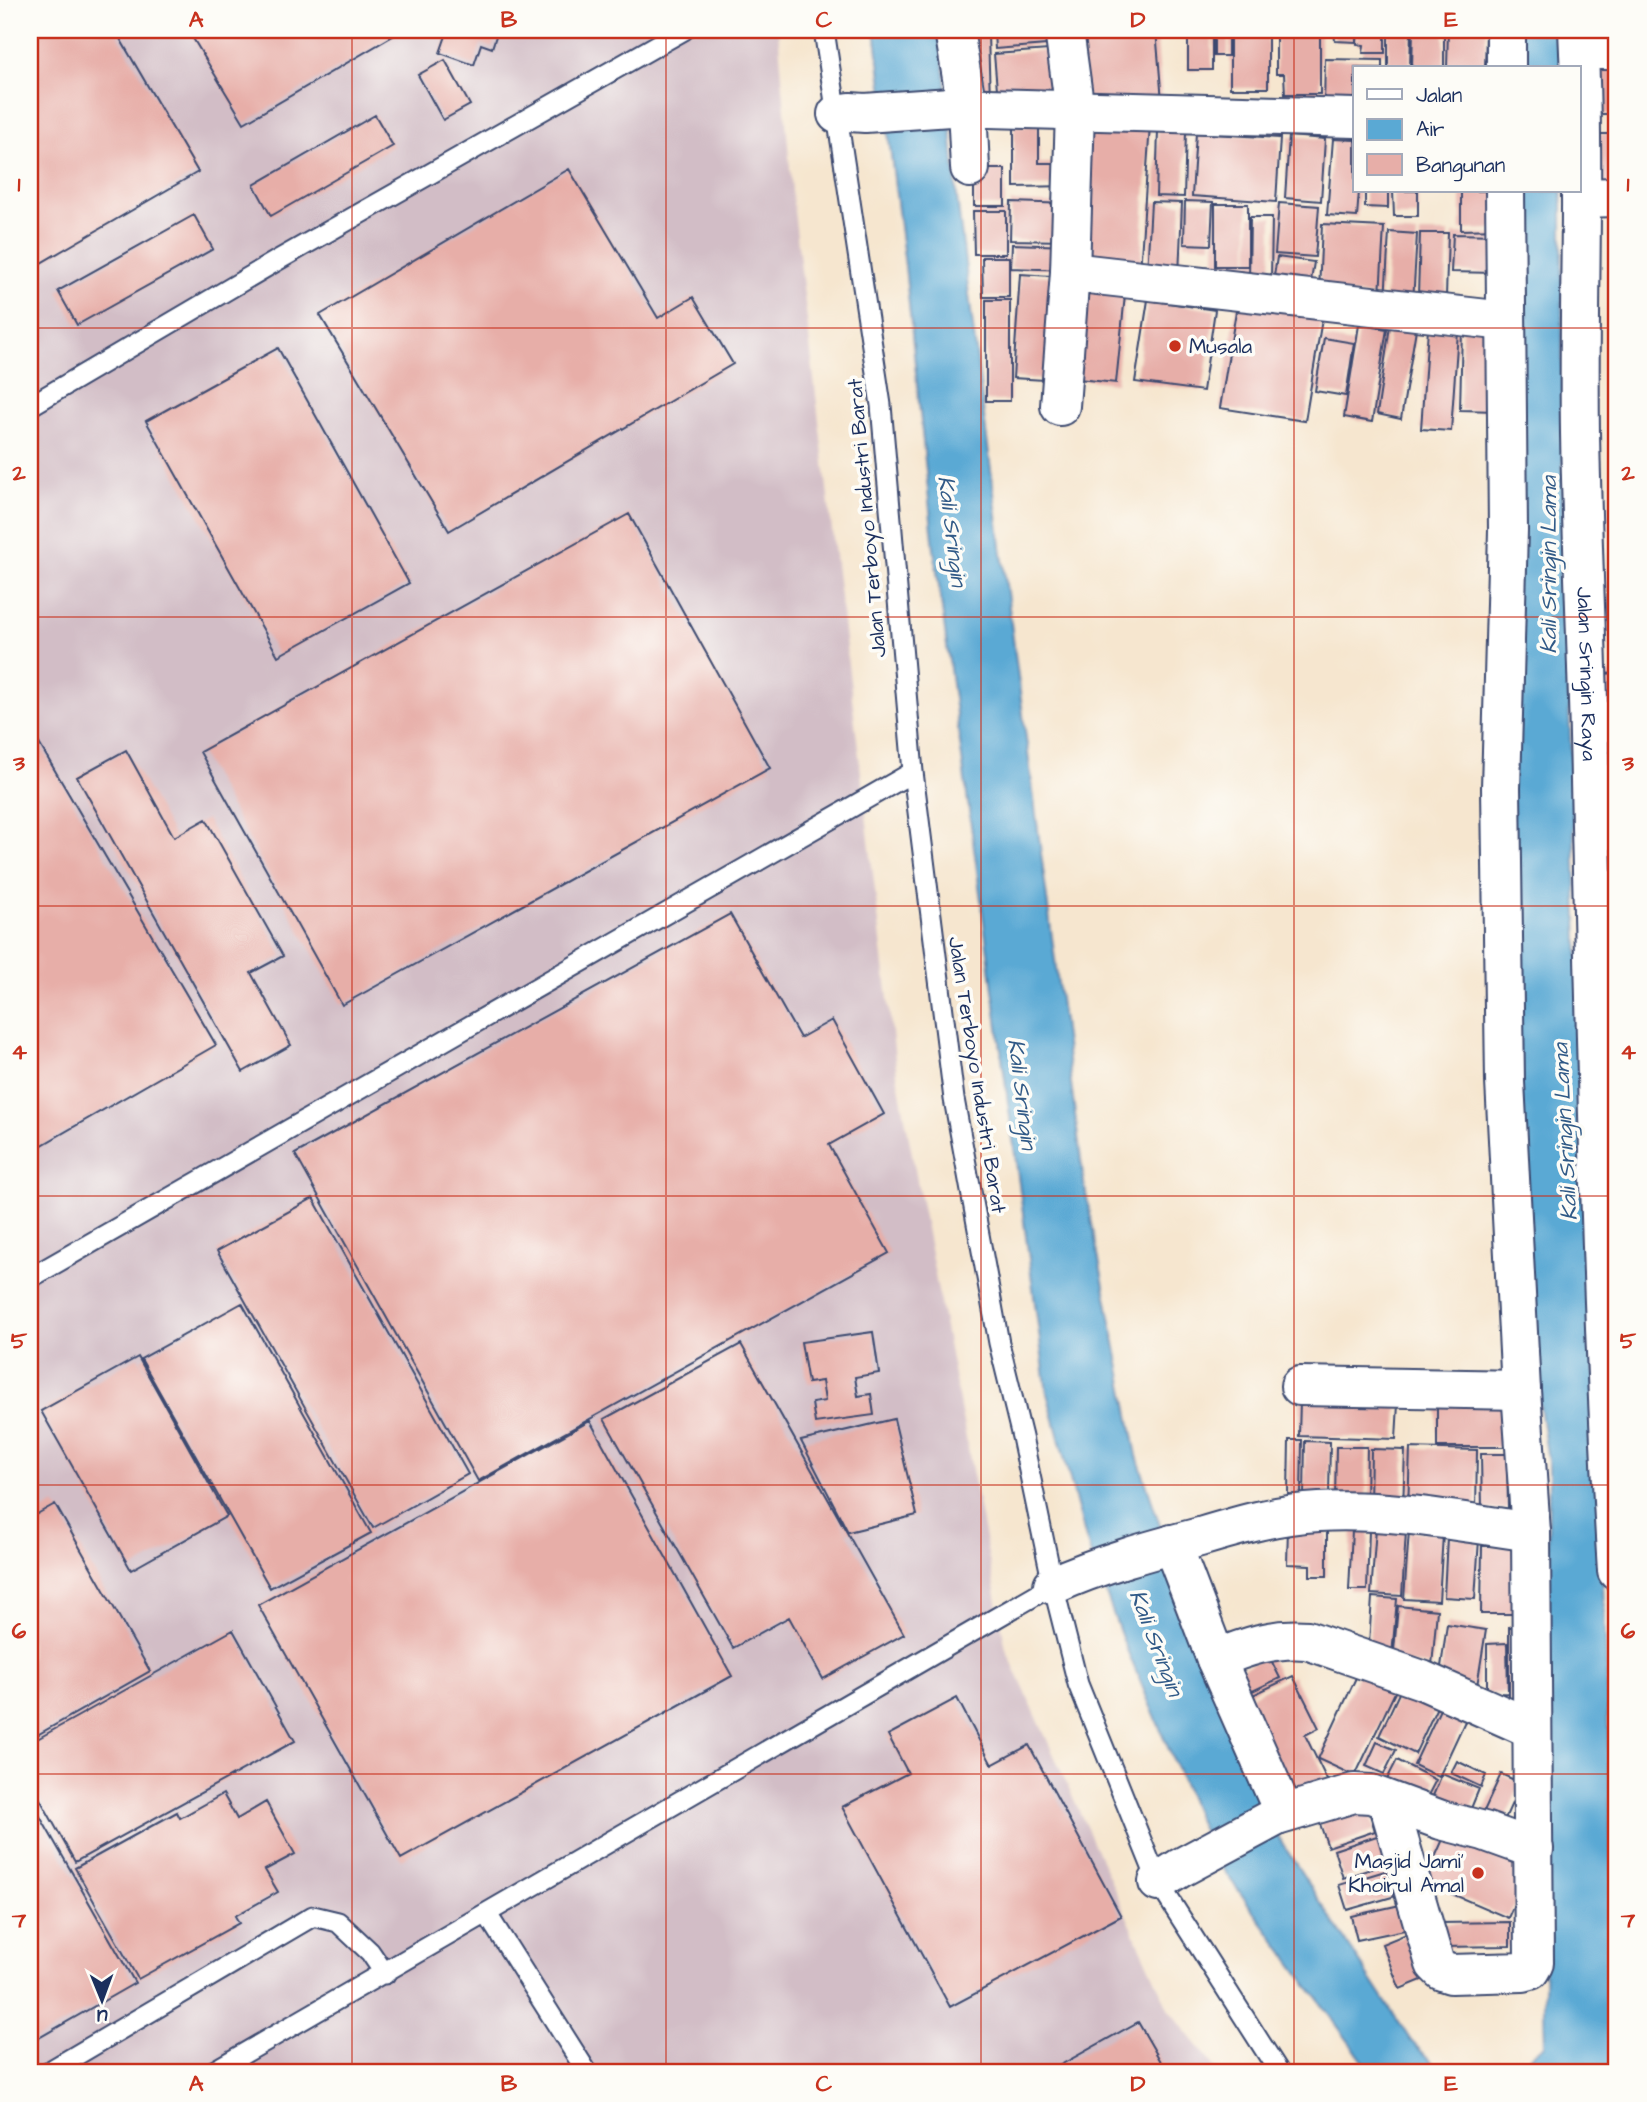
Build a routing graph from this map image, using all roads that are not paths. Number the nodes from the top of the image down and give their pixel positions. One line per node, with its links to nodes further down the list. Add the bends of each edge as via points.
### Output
1 (684, 30): 20 (lane)
2 (824, 30): 12 (lane, Jalan Terboyo Industri Barat)
3 (954, 30): 10 (street)
4 (1064, 30): 11 (street)
5 (1506, 30): 8 (street)
6 (1579, 40): 7 (street); 9 (street, Jalan Sringin Raya)
7 (1617, 50)
8 (1506, 66)
9 (1579, 66)
10 (958, 107): 11 (street); 12 (street); 15 (street)
11 (1075, 111): 13 (street); 18 (street)
12 (851, 114): 22 (lane, Jalan Terboyo Industri Barat)
13 (1353, 118)
14 (1580, 122): 17 (street, Jalan Sringin Raya)
15 (970, 168)
16 (1505, 192): 19 (street)
17 (1599, 198): 23 (street, Jalan Sringin Raya, via 1580,431 1595,1040)
18 (1070, 272): 19 (street); 21 (street)
19 (1505, 321): 26 (street, via 1508,530 1501,788 1505,1082)
20 (30, 406)
21 (1060, 406)
22 (913, 772): 24 (lane); 30 (lane, Jalan Terboyo Industri Barat, via 954,1099 999,1343)
23 (1610, 1252): 29 (street, Jalan Sringin Raya)
24 (30, 1278)
25 (1300, 1386): 26 (street)
26 (1521, 1390): 27 (street)
27 (1531, 1531): 28 (street, via 1380,1513 1321,1512 1276,1516); 32 (street)
28 (1168, 1545): 30 (street); 31 (street)
29 (1617, 1571)
30 (1067, 1579): 36 (lane, Jalan Terboyo Industri Barat, via 1078,1684); 37 (lane)
31 (1216, 1659): 32 (street, via 1270,1640 1307,1640 1422,1680); 34 (street)
32 (1532, 1729): 35 (street)
33 (1388, 1802): 34 (street, via 1354,1793); 35 (street); 35 (street, via 1436,1964 1442,1971 1530,1970 1534,1963)
34 (1280, 1814): 36 (street)
35 (1534, 1849)
36 (1169, 1875): 42 (lane, Jalan Terboyo Industri Barat)
37 (487, 1914): 38 (lane); 41 (lane)
38 (385, 1974): 39 (lane, via 370,1952 338,1922 313,1916); 40 (lane)
39 (48, 2072)
40 (212, 2072)
41 (587, 2072)
42 (1279, 2072)

